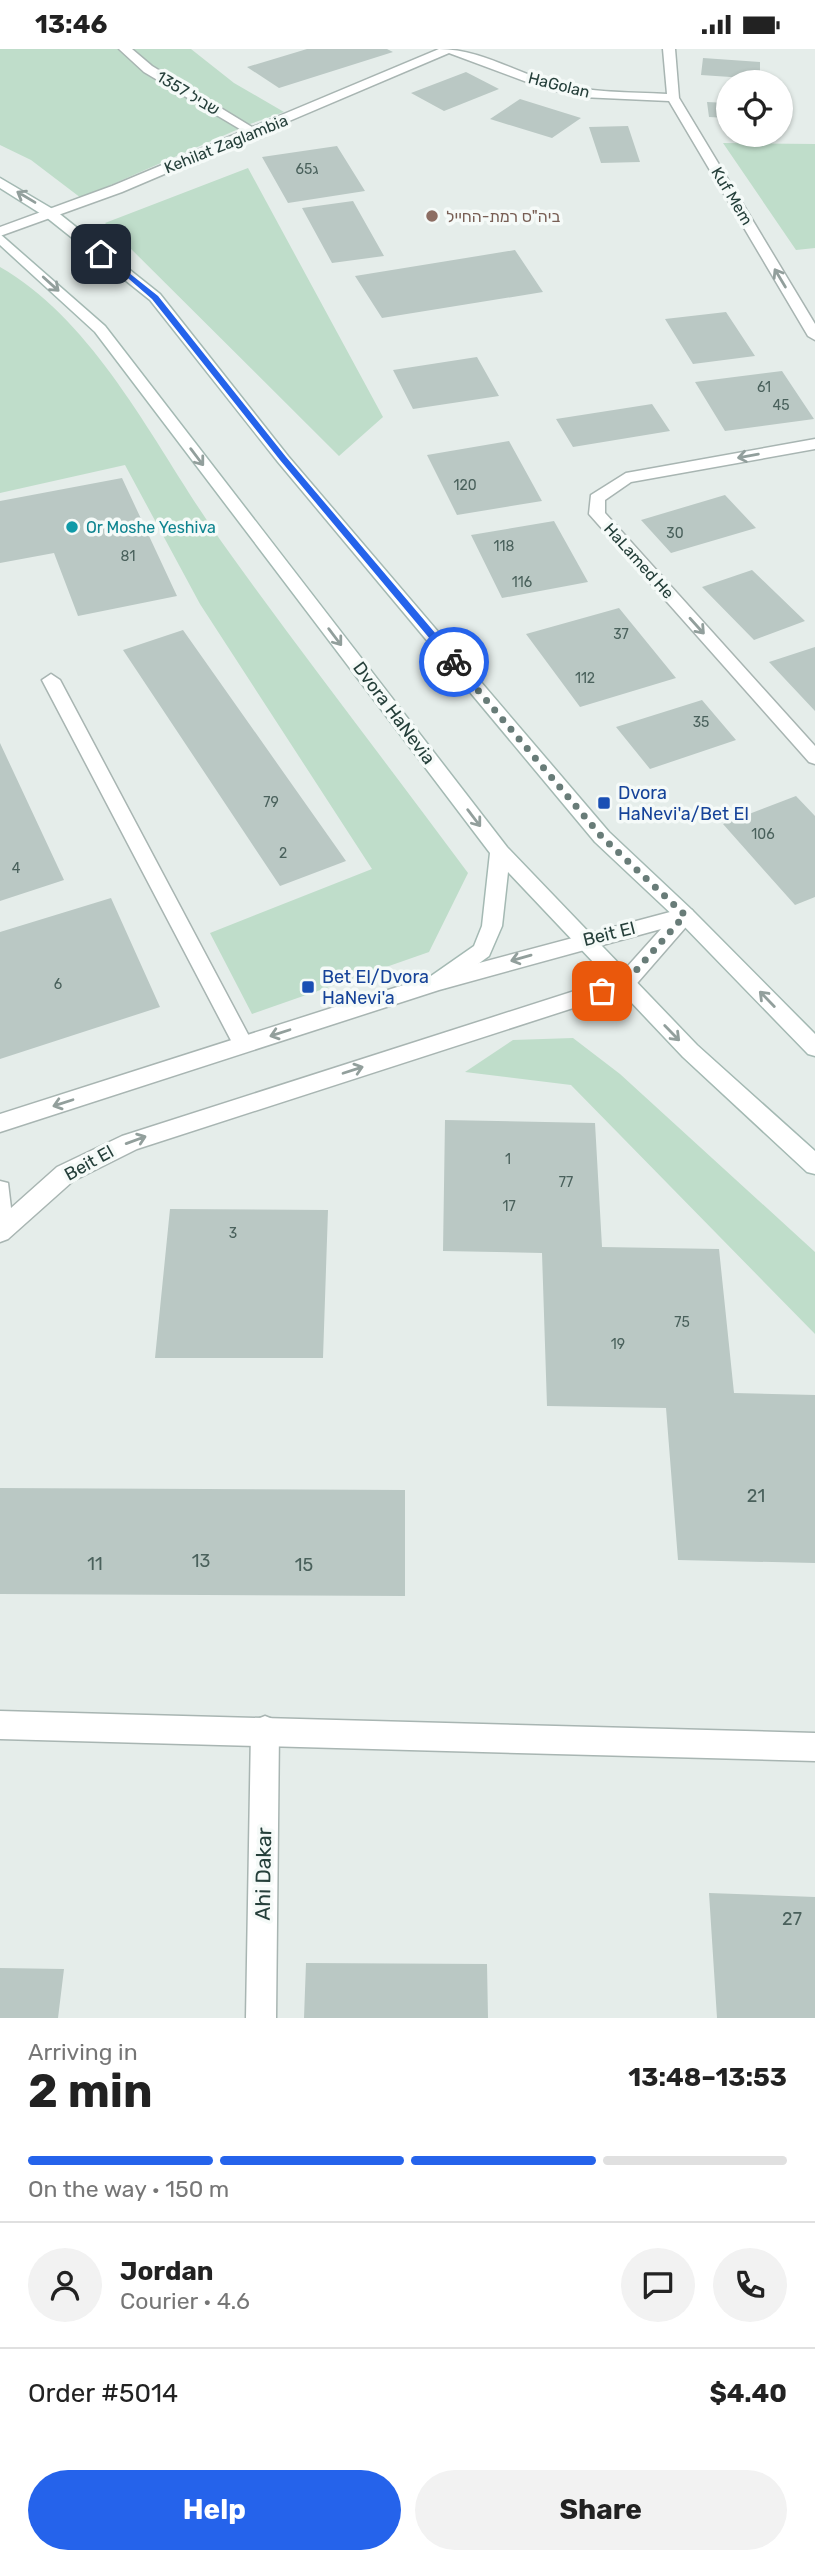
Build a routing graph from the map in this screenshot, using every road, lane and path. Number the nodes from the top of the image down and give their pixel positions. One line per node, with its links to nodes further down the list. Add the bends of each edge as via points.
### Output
1 (125, 49): 5 (street, שביל 1357, via 148,69)
2 (449, 49): 4 (street, HaGolan, via 581,93); 5 (street, Kehilat Zaglambia)
3 (669, 49): 4 (street, Kuf Mem)
4 (673, 98): 10 (street, Kuf Mem, one-way to 4)
5 (254, 132): 7 (street, Kehilat Zaglambia)
6 (0, 182): 7 (street, one-way to 6)
7 (51, 213): 8 (street, Kehilat Zaglambia); 15 (street, via 155,297 283,459 602,837)
8 (0, 232)
9 (0, 238): 14 (street, Dvora HaNevia, one-way to 14, via 100,328)
10 (815, 336)
11 (815, 444): 13 (street, HaLamed He, one-way to 13, via 626,478 597,498 597,514)
12 (51, 680): 19 (street)
13 (815, 758)
14 (500, 852): 16 (street, Dvora HaNevia); 17 (street, via 492,926 482,951)
15 (685, 915): 16 (street, Beit El); 18 (street, Beit El); 20 (street, one-way to 15)
16 (587, 940): 17 (street, Beit El, one-way to 17); 18 (street, Dvora HaNevia)
17 (438, 982): 19 (street, Beit El, one-way to 19)
18 (625, 983): 22 (street, Dvora HaNevia, one-way to 22, via 690,1051); 25 (street, Beit El, one-way to 18, via 65,1174 130,1142)
19 (243, 1044): 21 (street, Beit El, one-way to 21)
20 (815, 1048)
21 (0, 1123)
22 (815, 1165)
23 (0, 1190): 24 (street)
24 (0, 1211)
25 (0, 1232)
26 (0, 1725): 27 (street)
27 (265, 1730): 28 (street); 29 (street, Ahi Dakar)
28 (815, 1747)
29 (261, 2018)

